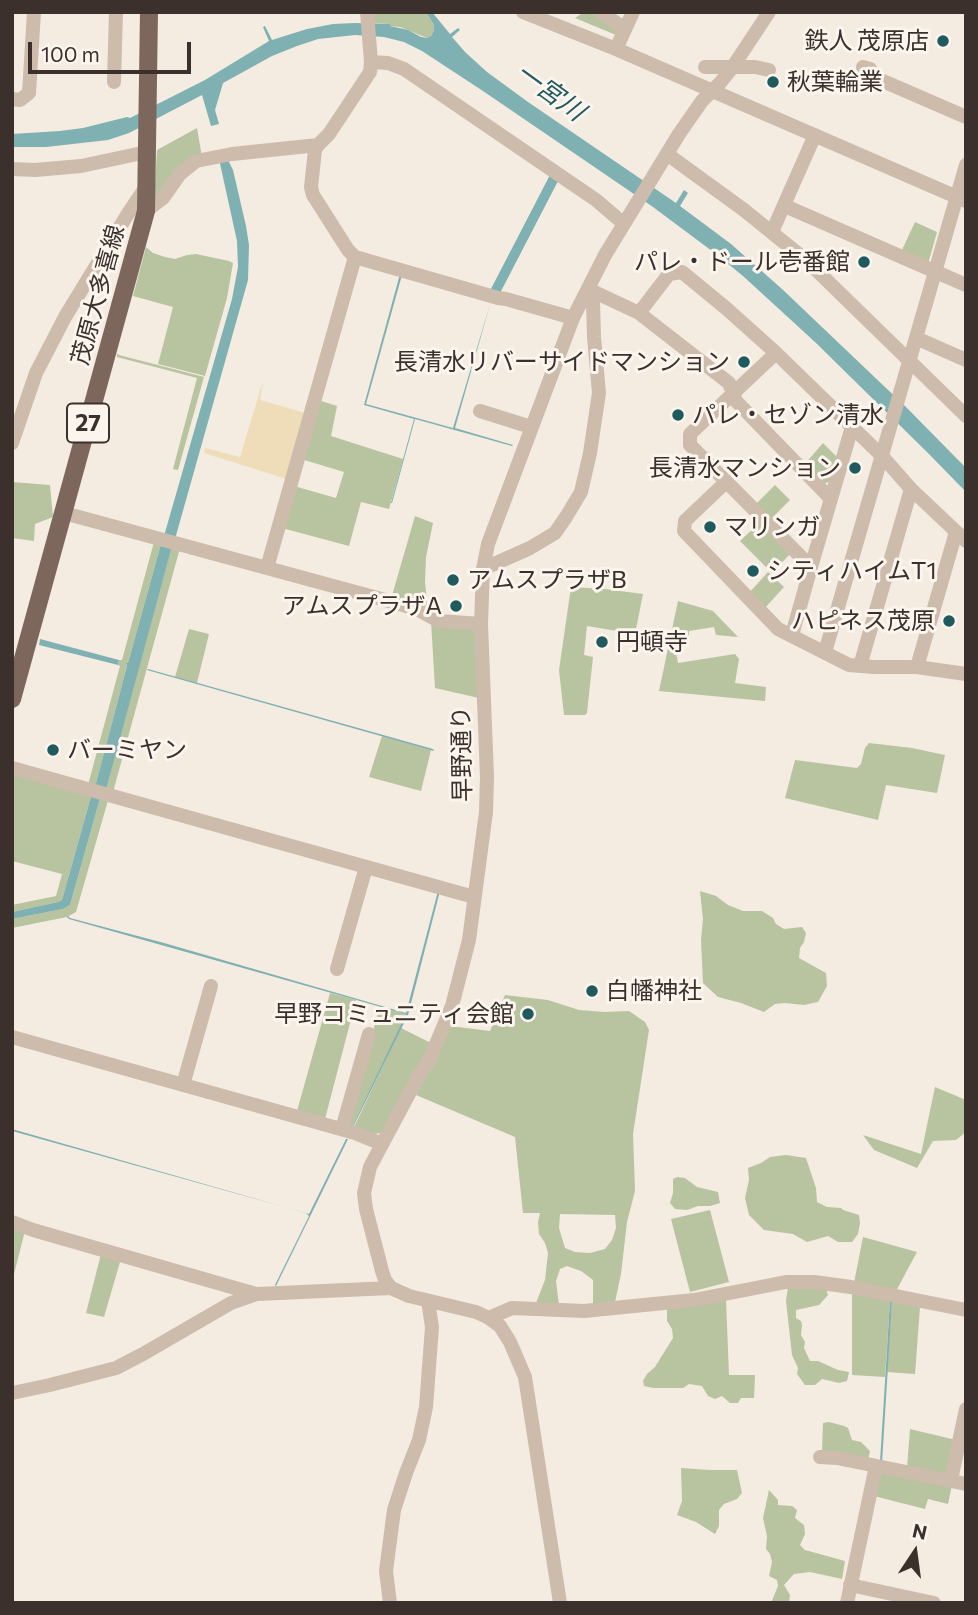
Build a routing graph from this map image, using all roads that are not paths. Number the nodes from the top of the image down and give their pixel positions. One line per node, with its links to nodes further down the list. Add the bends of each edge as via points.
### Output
1 (34, 12): 18 (street, via 29,93 20,100)
2 (116, 12): 16 (street)
3 (149, 12): 22 (main road, 27)
4 (367, 12): 11 (street)
5 (523, 12): 10 (street)
6 (600, 12): 9 (street)
7 (633, 12): 9 (street)
8 (769, 12): 14 (street)
9 (624, 28): 10 (street)
10 (616, 49): 17 (street)
11 (371, 61): 21 (street, via 367,77); 30 (street, via 404,69)
12 (705, 67): 14 (street)
13 (863, 67): 19 (street, via 876,78)
14 (732, 68): 15 (street); 17 (street)
15 (769, 71)
16 (114, 82)
17 (713, 91): 20 (street); 23 (street)
18 (12, 99)
19 (966, 117)
20 (815, 135): 27 (street); 28 (street)
21 (318, 145): 29 (street, via 196,161); 32 (street, via 311,191)
22 (147, 149): 25 (street, via 80,166); 26 (main road, 茂原大多喜線 / 27)
23 (665, 158): 30 (street, 早野通り); 31 (street)
24 (966, 165): 27 (street)
25 (12, 169)
26 (146, 187): 29 (main road, 茂原大多喜線 / 27); 47 (street, via 65,317 36,373)
27 (961, 199): 33 (street)
28 (785, 206): 31 (street); 33 (street)
29 (146, 211): 52 (main road, 茂原大多喜線 / 27)
30 (625, 222): 35 (street, 早野通り)
31 (772, 232): 41 (street, via 807,261)
32 (355, 257): 37 (street); 55 (street)
33 (935, 272): 34 (street); 38 (street)
34 (966, 285)
35 (588, 289): 36 (street); 37 (street, 早野通り); 56 (street, via 593,302 599,393 580,492 555,533)
36 (639, 313): 39 (street, via 669,274 682,272); 42 (street, via 729,383)
37 (573, 318): 45 (street, 早野通り)
38 (916, 338): 40 (street); 41 (street)
39 (776, 353): 42 (street); 46 (street)
40 (966, 360)
41 (908, 365): 44 (street); 48 (street)
42 (734, 393): 49 (street, via 690,434 690,445); 51 (street, via 736,401)
43 (480, 411): 45 (street)
44 (966, 416)
45 (531, 427): 56 (street, 早野通り)
46 (852, 427): 48 (street); 51 (street)
47 (13, 437)
48 (884, 451): 50 (street); 59 (street)
49 (726, 482): 54 (street); 58 (street, via 685,521 684,531 778,628)
50 (911, 489): 53 (street); 60 (street)
51 (831, 499): 54 (street)
52 (64, 513): 55 (street); 63 (main road, 茂原大多喜線 / 27)
53 (961, 537): 61 (street)
54 (811, 567): 58 (street)
55 (267, 569): 57 (street, via 385,600 439,621)
56 (483, 569): 57 (street, 早野通り)
57 (481, 624): 66 (street, 早野通り, via 487,777)
58 (792, 635): 59 (street)
59 (825, 652): 60 (street)
60 (860, 666): 61 (street)
61 (916, 667): 62 (street)
62 (965, 676)
63 (12, 699)
64 (12, 768): 65 (street)
65 (366, 867): 66 (street); 67 (street)
66 (474, 897): 73 (street, 早野通り, via 453,1006 429,1061)
67 (337, 969)
68 (211, 986): 71 (street)
69 (369, 1034): 72 (street)
70 (12, 1037): 71 (street)
71 (183, 1085): 72 (street)
72 (342, 1129): 73 (street)
73 (382, 1144): 75 (street, 早野通り, via 364,1193 382,1271)
74 (12, 1222): 76 (street)
75 (391, 1288): 76 (street); 77 (street)
76 (257, 1294): 80 (street, via 231,1303 116,1368)
77 (428, 1301): 79 (street); 87 (street, via 432,1327 426,1407 391,1526 386,1571)
78 (966, 1310): 79 (street, via 851,1287 786,1282 694,1300 584,1311 512,1308)
79 (489, 1318): 88 (street, via 510,1342 525,1377)
80 (12, 1393)
81 (966, 1409): 84 (street)
82 (820, 1457): 83 (street)
83 (876, 1466): 84 (street); 86 (street)
84 (951, 1480): 85 (street)
85 (966, 1484)
86 (850, 1585): 89 (street); 90 (street)
87 (390, 1603)
88 (560, 1603)
89 (846, 1603)
90 (934, 1603)

